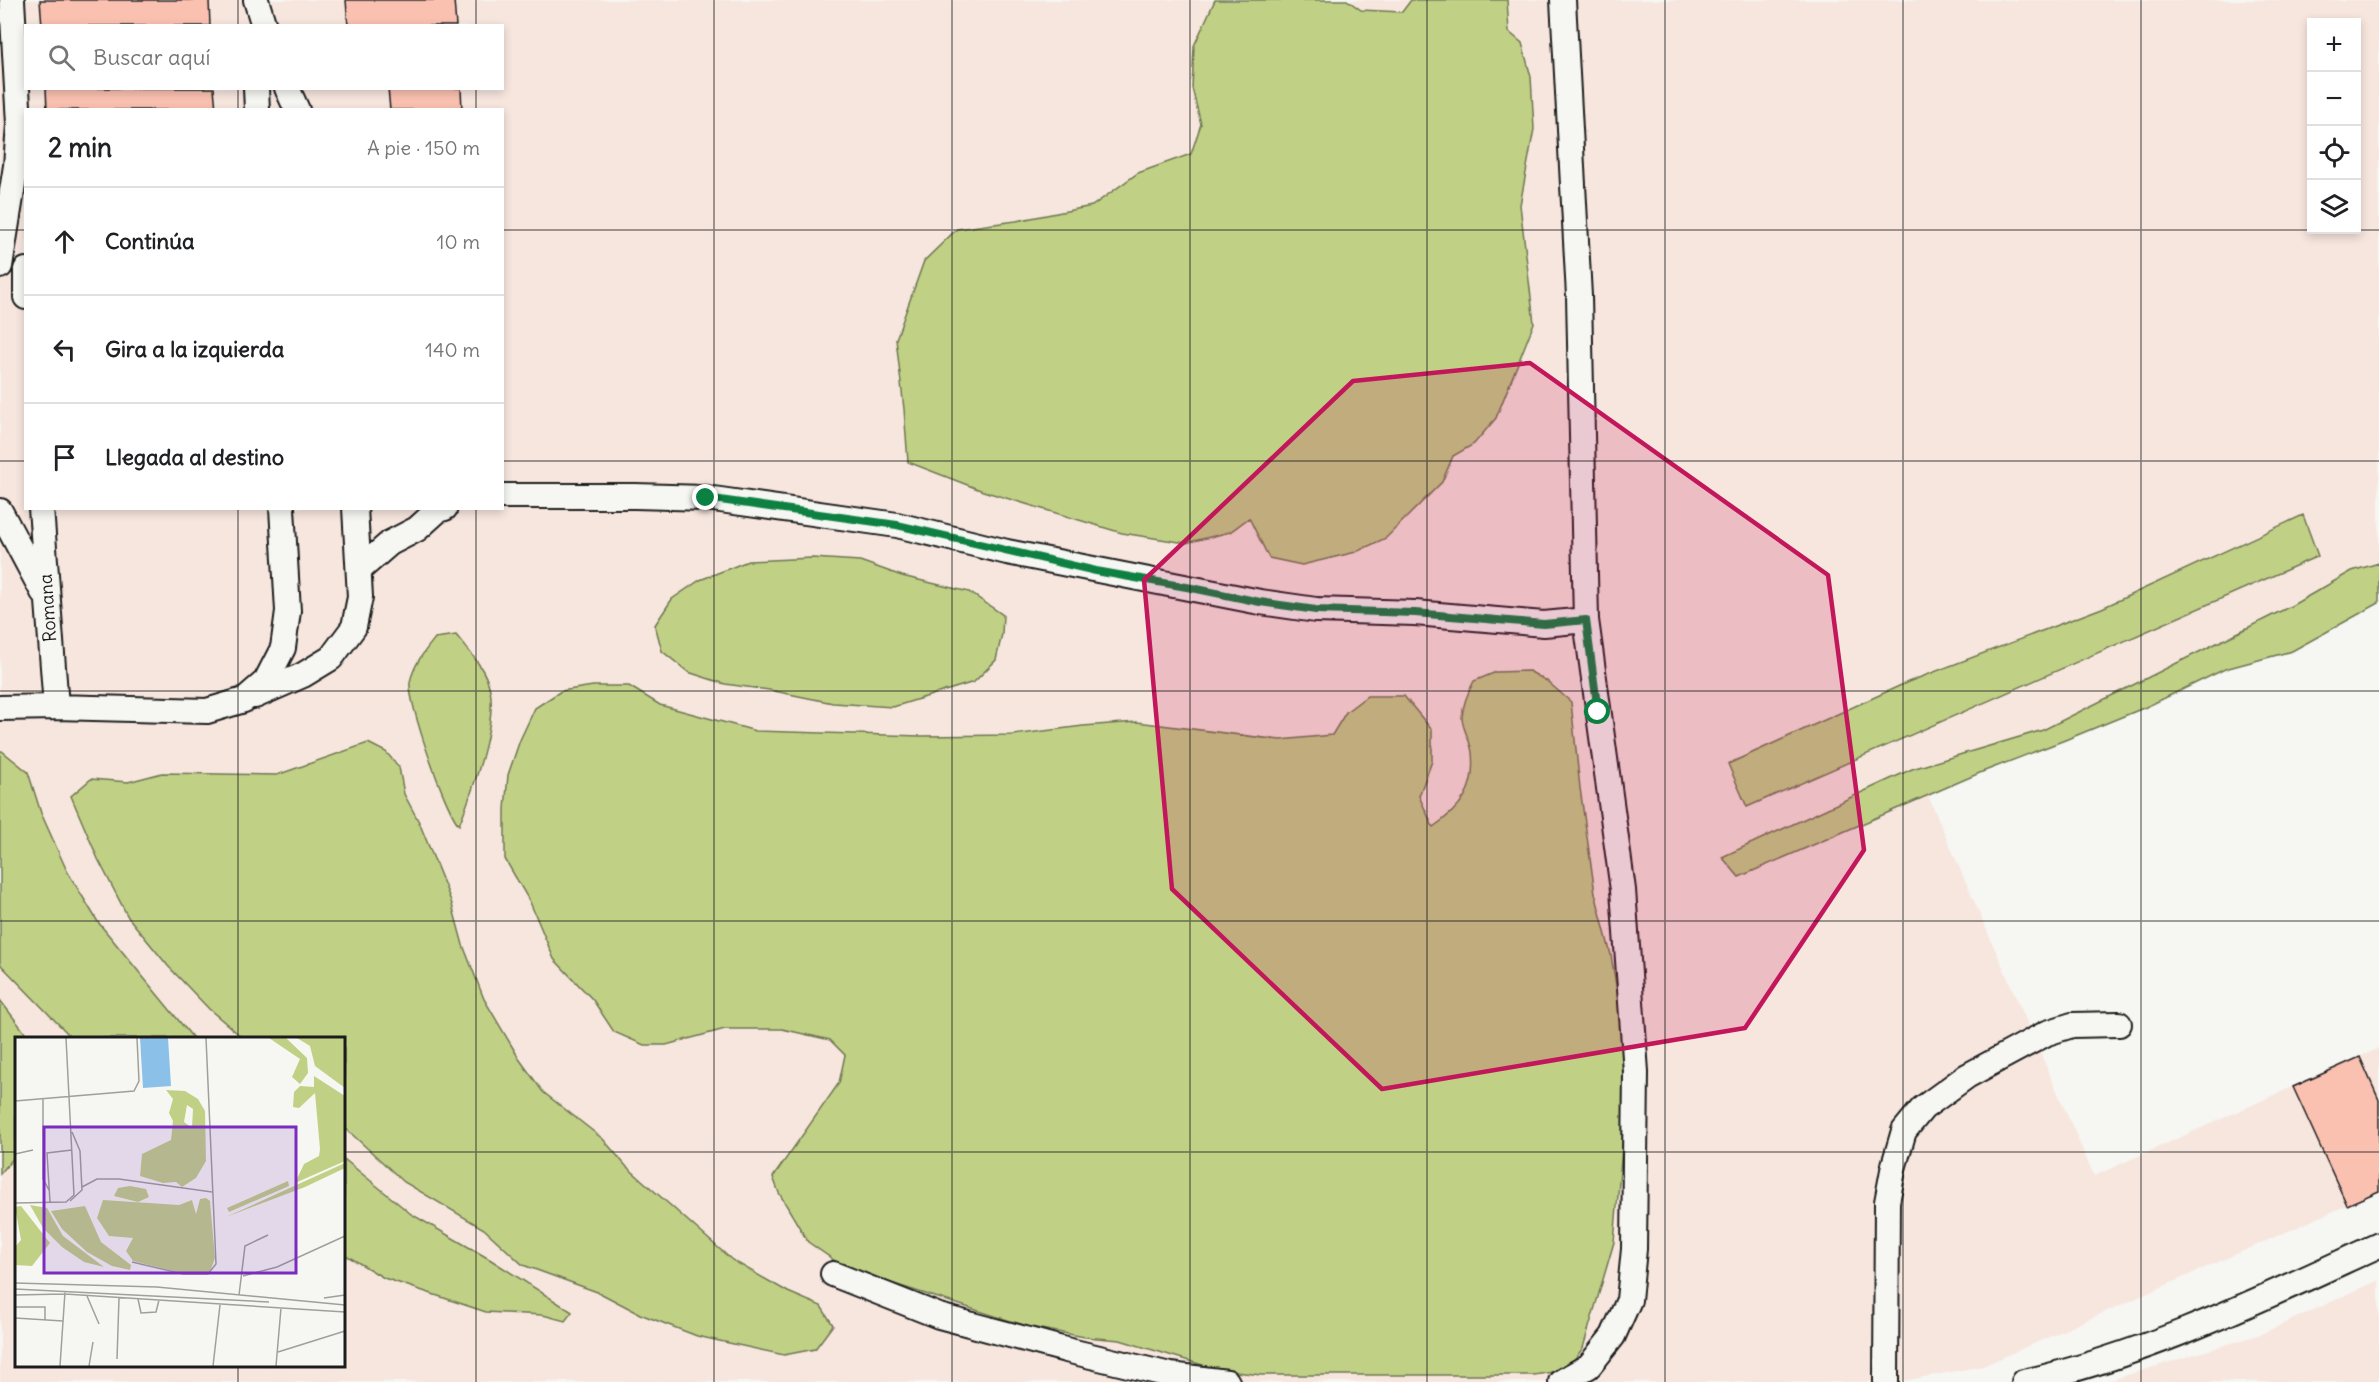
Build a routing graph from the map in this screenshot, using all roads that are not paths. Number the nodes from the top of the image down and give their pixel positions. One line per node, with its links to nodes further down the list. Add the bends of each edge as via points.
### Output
1 (12, 0): 11 (lane, via 19,124)
2 (251, 0): 5 (lane)
3 (256, 0): 6 (lane)
4 (1563, 0): 20 (lane, via 1579,296)
5 (252, 24)
6 (263, 24)
7 (256, 90): 9 (lane)
8 (288, 90): 10 (lane)
9 (257, 108)
10 (296, 108)
11 (0, 266)
12 (504, 496): 20 (lane, via 706,498 897,525 1018,555 1316,610 1415,613 1544,624)
13 (41, 510): 19 (lane, Romana)
14 (282, 510): 21 (lane, via 288,611 283,648 266,681)
15 (355, 510): 18 (lane)
16 (438, 510): 18 (lane, via 417,530 390,543)
17 (0, 511): 19 (lane)
18 (359, 570): 21 (lane, via 360,597 354,627 331,658 303,675)
19 (47, 599): 22 (lane, Romana)
20 (1586, 620): 28 (lane, via 1623,890 1636,1072 1634,1249 1629,1300 1612,1336 1589,1365)
21 (244, 700): 22 (lane, via 207,711)
22 (56, 706): 23 (lane)
23 (0, 708)
24 (2119, 1024): 29 (lane, via 2072,1025 2047,1033 1967,1076 1923,1108 1904,1131 1887,1202)
25 (2379, 1245): 30 (lane, via 2205,1324 2069,1372)
26 (833, 1274): 27 (lane, via 939,1316 1147,1369)
27 (1227, 1382)
28 (1561, 1382)
29 (1886, 1382)
30 (2024, 1382)

